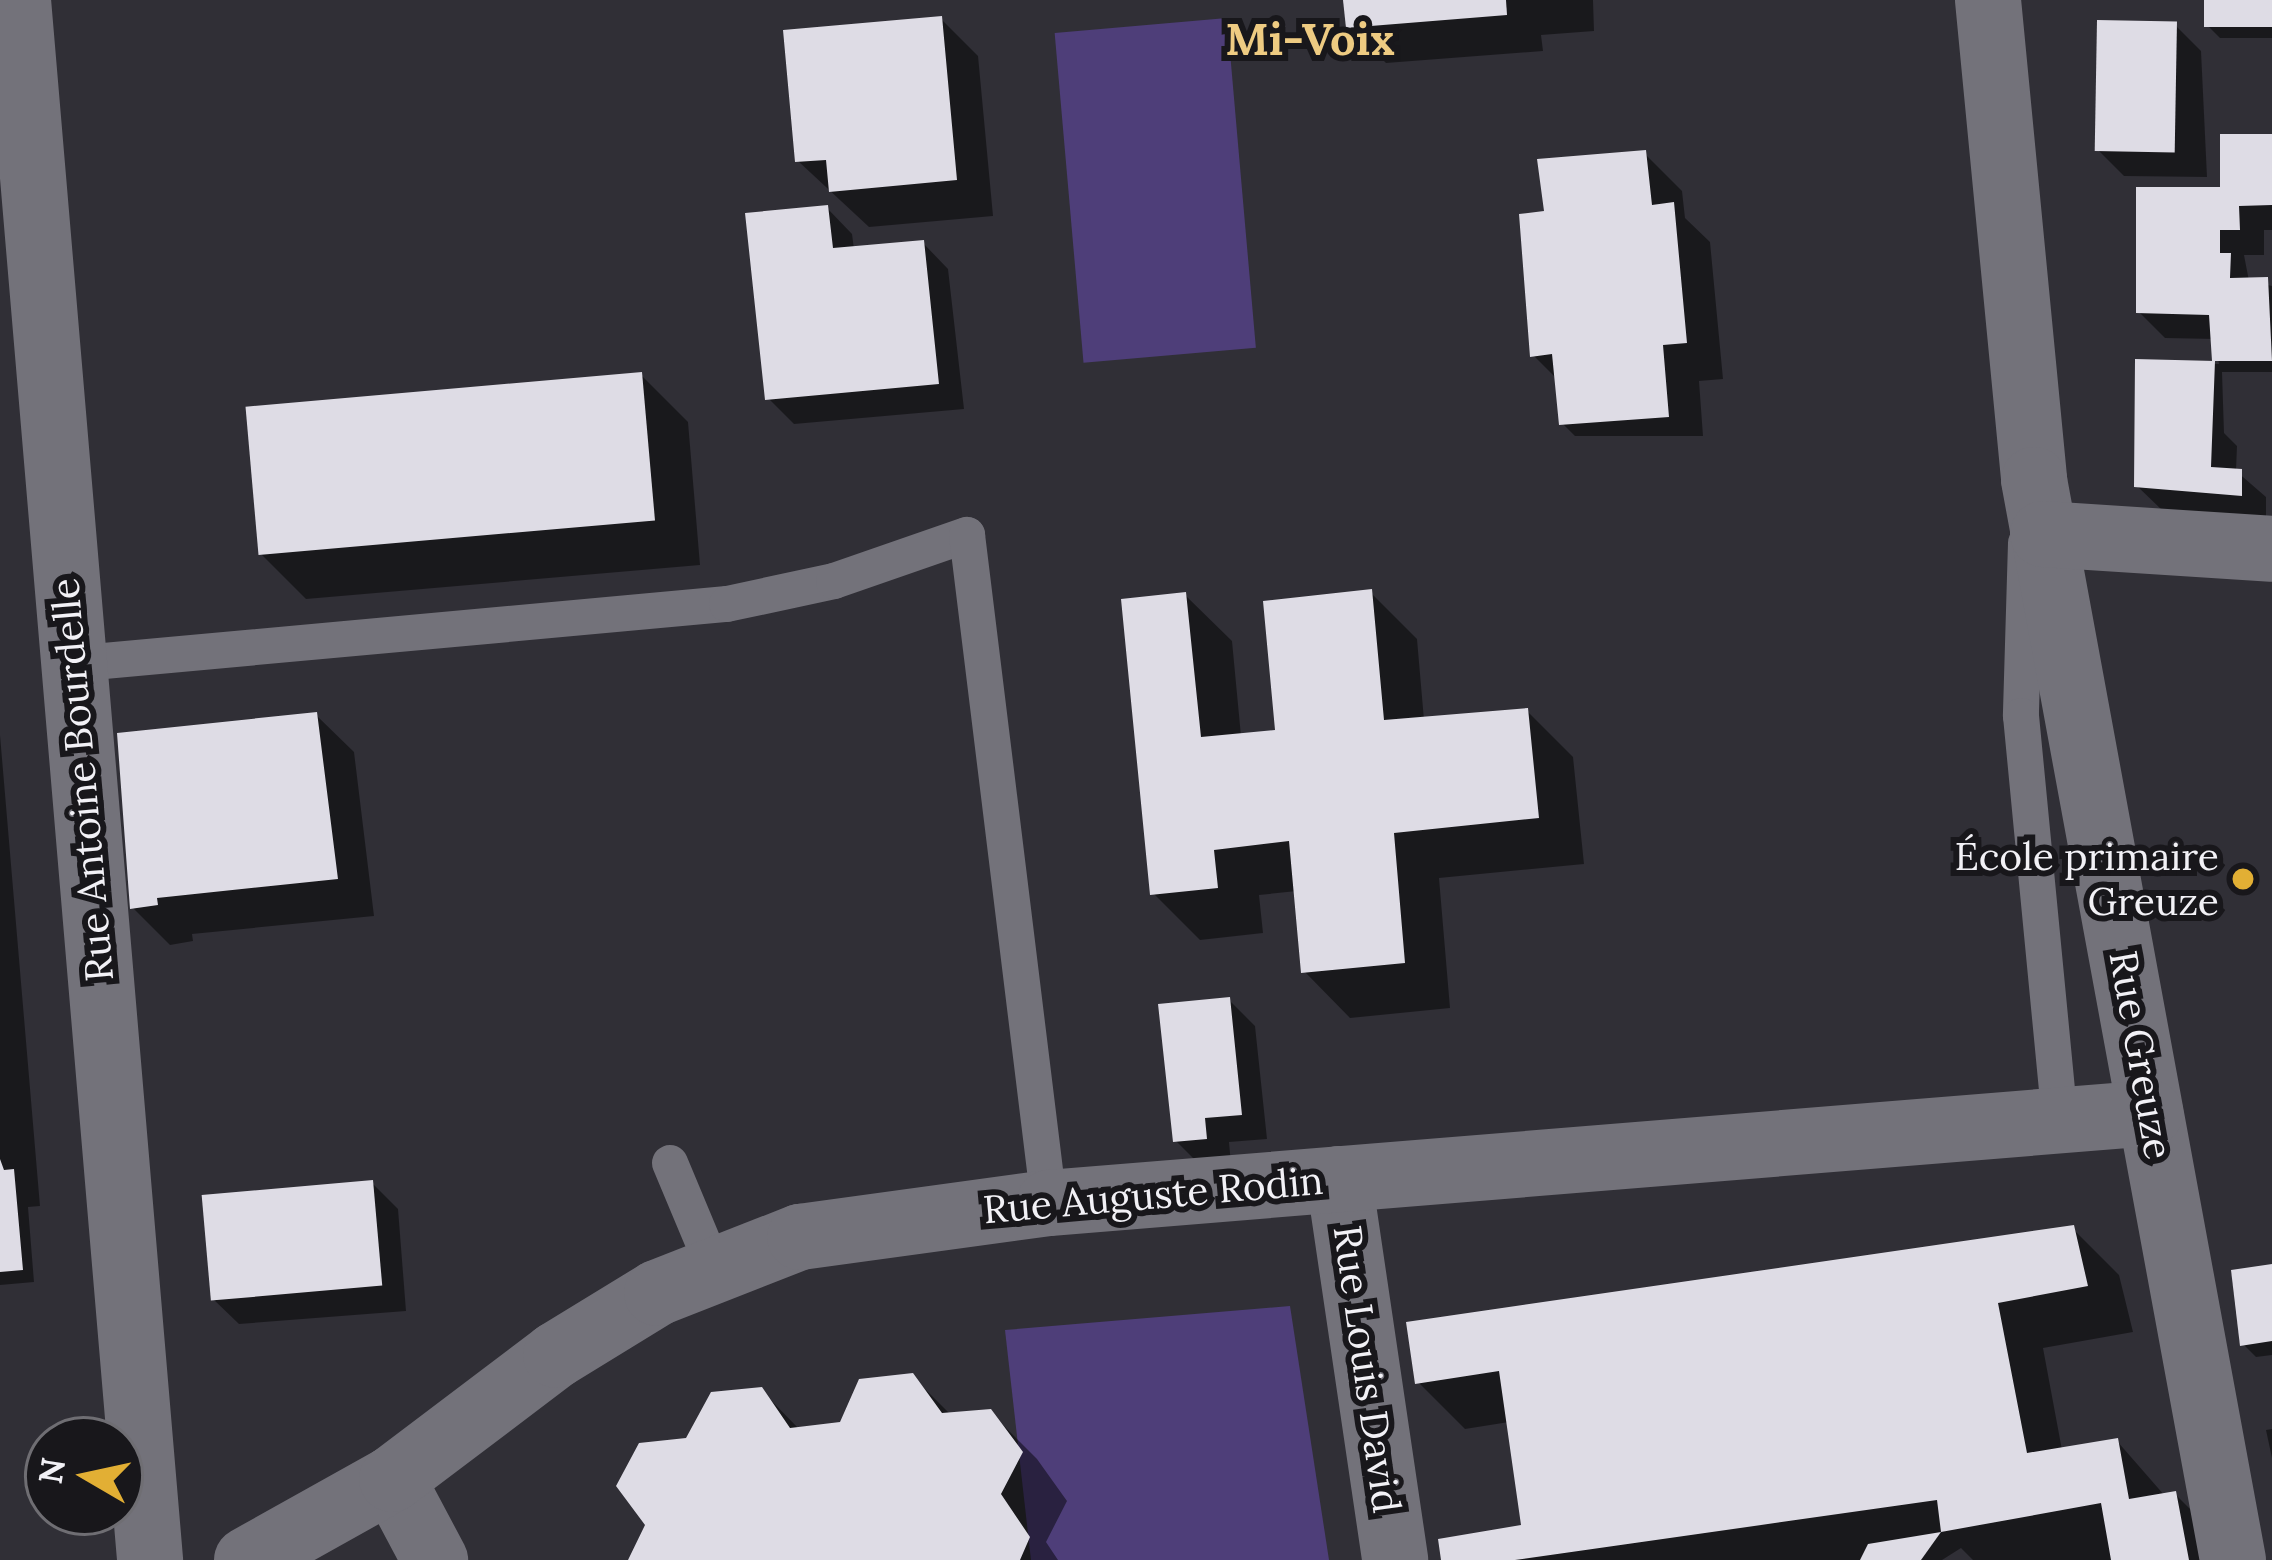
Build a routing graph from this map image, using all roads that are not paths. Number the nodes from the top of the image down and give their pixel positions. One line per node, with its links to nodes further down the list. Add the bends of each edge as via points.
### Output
1 (18, 0): 5 (street, Rue Antoine Bourdelle)
2 (1988, 0): 3 (street, Rue Greuze)
3 (2039, 507): 4 (street); 6 (street, Rue Greuze); 7 (lane, Rue Greuze, via 2020,591 2020,696)
4 (2272, 549)
5 (71, 664): 10 (lane, via 727,604 834,581 967,536); 13 (street, Rue Antoine Bourdelle)
6 (2150, 1113): 7 (street, Rue Auguste Rodin); 17 (street, Rue Greuze)
7 (2060, 1120): 9 (street, Rue Auguste Rodin)
8 (670, 1163): 11 (lane)
9 (1340, 1179): 10 (street, Rue Auguste Rodin); 16 (street, Rue Louis David)
10 (1049, 1203): 11 (street, Rue Auguste Rodin, via 860,1225)
11 (713, 1266): 12 (street, Rue Auguste Rodin, via 556,1355)
12 (392, 1479): 14 (street, Rue Auguste Rodin); 15 (street)
13 (150, 1560)
14 (247, 1560)
15 (435, 1560)
16 (1395, 1560)
17 (2234, 1560)

